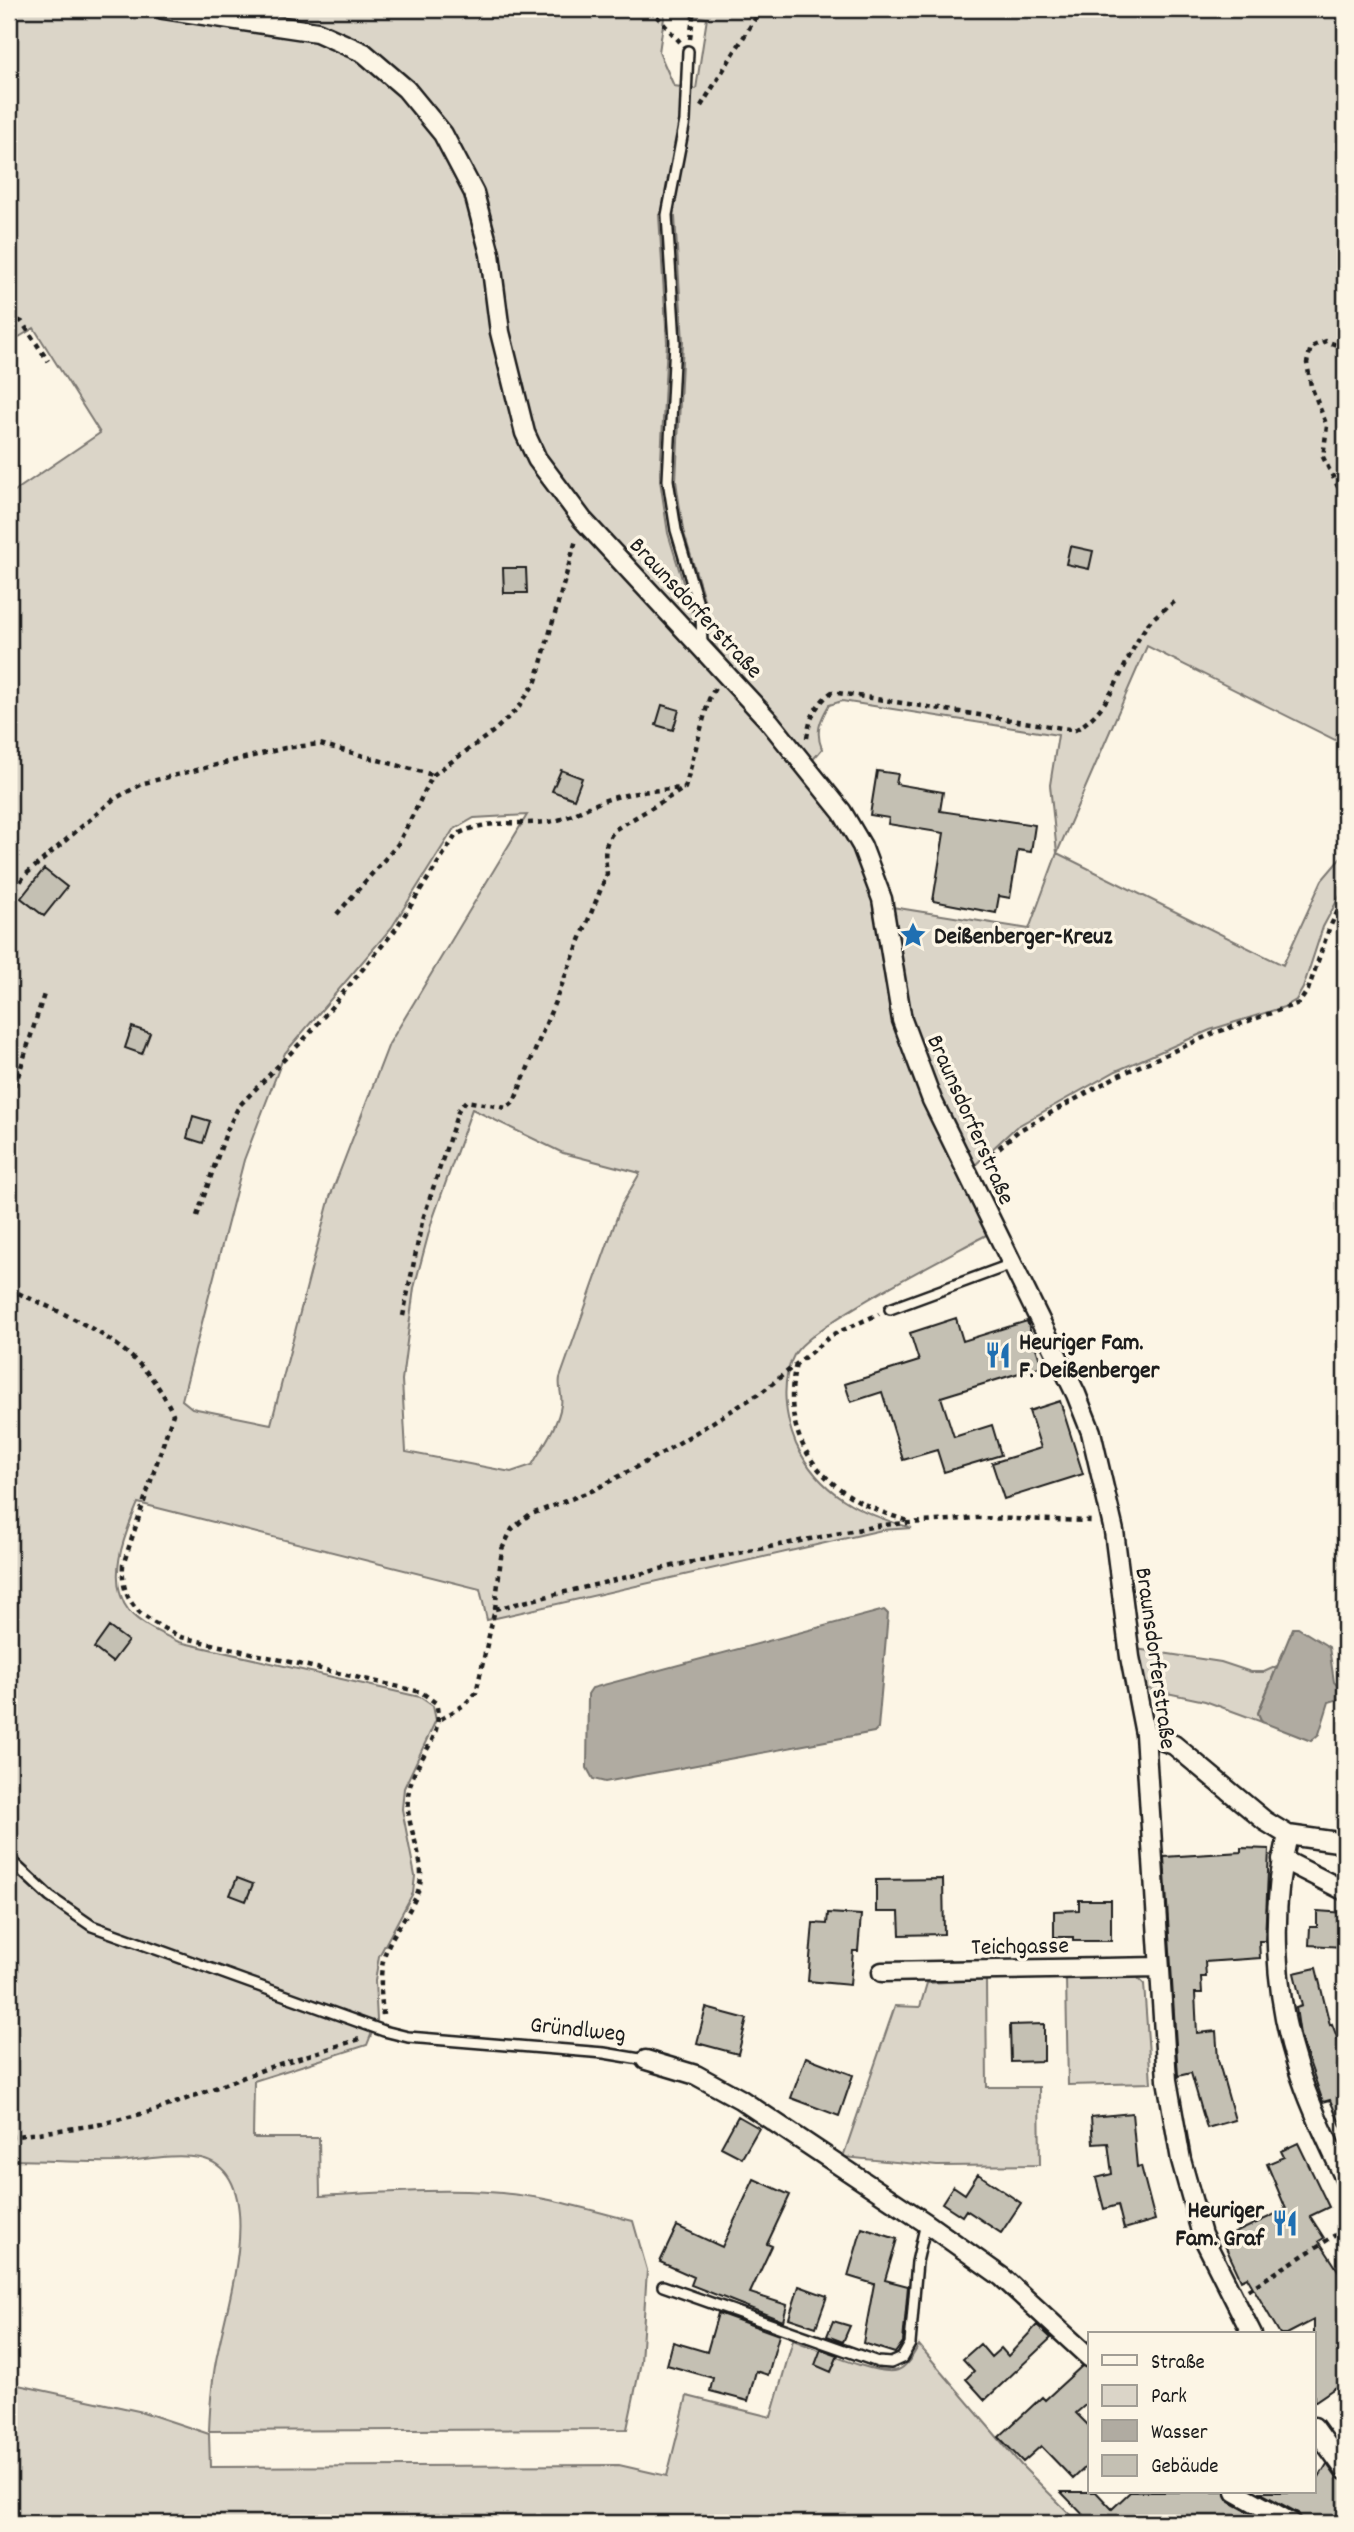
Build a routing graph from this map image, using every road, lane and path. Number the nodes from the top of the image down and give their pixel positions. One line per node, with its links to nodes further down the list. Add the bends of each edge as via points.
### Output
1 (163, 9): 11 (street, Braunsdorferstraße, via 317,32 364,53 405,89 443,134 474,193 525,433 537,459)
2 (650, 9): 5 (path)
3 (694, 9): 5 (path)
4 (761, 9): 6 (path, via 706,101)
5 (688, 51): 6 (lane)
6 (685, 121): 13 (lane, via 667,215 675,342 668,480 676,530 701,614)
7 (9, 316): 9 (path, via 22,322)
8 (1345, 348): 10 (path, via 1326,341 1311,347 1307,363 1327,426 1323,457)
9 (48, 361)
10 (1345, 501)
11 (582, 519): 13 (street, Braunsdorferstraße); 16 (path, via 536,681 519,707 494,731)
12 (1178, 600): 15 (path, via 1149,623 1105,703 1091,721 1075,730 832,692 819,702 810,721)
13 (702, 645): 14 (street, Braunsdorferstraße)
14 (729, 676): 15 (street, Braunsdorferstraße); 17 (path, via 709,699)
15 (806, 766): 23 (street, Braunsdorferstraße, via 842,812 874,874 902,1020 932,1100)
16 (433, 775): 19 (path, via 320,744 285,748 144,783 114,799 25,875); 20 (path, via 398,844)
17 (685, 788): 24 (path, via 603,801 548,822 471,827 456,835 395,930 310,1033 239,1106); 28 (path, via 607,839 607,874 514,1102 507,1108 466,1101 459,1109 422,1222)
18 (1345, 896): 23 (path, via 1299,1003 1190,1043 1081,1095 1018,1131 984,1160)
19 (9, 898)
20 (337, 914)
21 (45, 991): 22 (path)
22 (9, 1105)
23 (972, 1183): 25 (street, Braunsdorferstraße)
24 (197, 1216)
25 (1012, 1264): 27 (lane); 30 (street, Braunsdorferstraße, via 1091,1432)
26 (9, 1289): 33 (path, via 111,1340 140,1363 162,1389 173,1414 123,1565 122,1585 133,1606 181,1637 421,1692 436,1703)
27 (890, 1309): 29 (path, via 832,1335)
28 (403, 1316)
29 (797, 1362): 31 (path, via 791,1407 812,1463 859,1503); 32 (path, via 762,1392 695,1433 594,1490 529,1515 512,1529 502,1549)
30 (1112, 1521): 31 (path, via 977,1518); 34 (street, Braunsdorferstraße)
31 (914, 1522): 32 (path, via 677,1565)
32 (495, 1609): 33 (path, via 476,1693)
33 (441, 1720): 42 (path, via 409,1788 407,1808 421,1876 417,1895 384,1956 380,1981)
34 (1145, 1734): 35 (street, via 1174,1745); 40 (street, Braunsdorferstraße)
35 (1288, 1835): 36 (street); 38 (street)
36 (1345, 1843)
37 (9, 1859): 42 (lane, Gründlweg, via 50,1897 92,1926)
38 (1282, 1859): 39 (street); 45 (street, via 1277,1931 1284,2006 1296,2064)
39 (1345, 1891)
40 (1159, 1967): 41 (street, Teichgasse); 49 (street, Braunsdorferstraße, via 1167,2080 1181,2160 1202,2235)
41 (882, 1972)
42 (384, 2031): 43 (lane, Gründlweg); 44 (path, via 157,2110 97,2125)
43 (646, 2060): 46 (street, Gründlweg, via 696,2075 740,2099)
44 (9, 2137)
45 (1345, 2179)
46 (926, 2223): 48 (lane, via 917,2262 910,2344 902,2358 891,2364); 51 (street, Gründlweg, via 1002,2277)
47 (1345, 2229): 49 (path)
48 (663, 2286)
49 (1232, 2299): 50 (street, Braunsdorferstraße)
50 (1251, 2332)
51 (1088, 2356)
52 (1316, 2430): 53 (street)
53 (1345, 2470)
54 (1240, 2494): 55 (street)
55 (1292, 2523)

